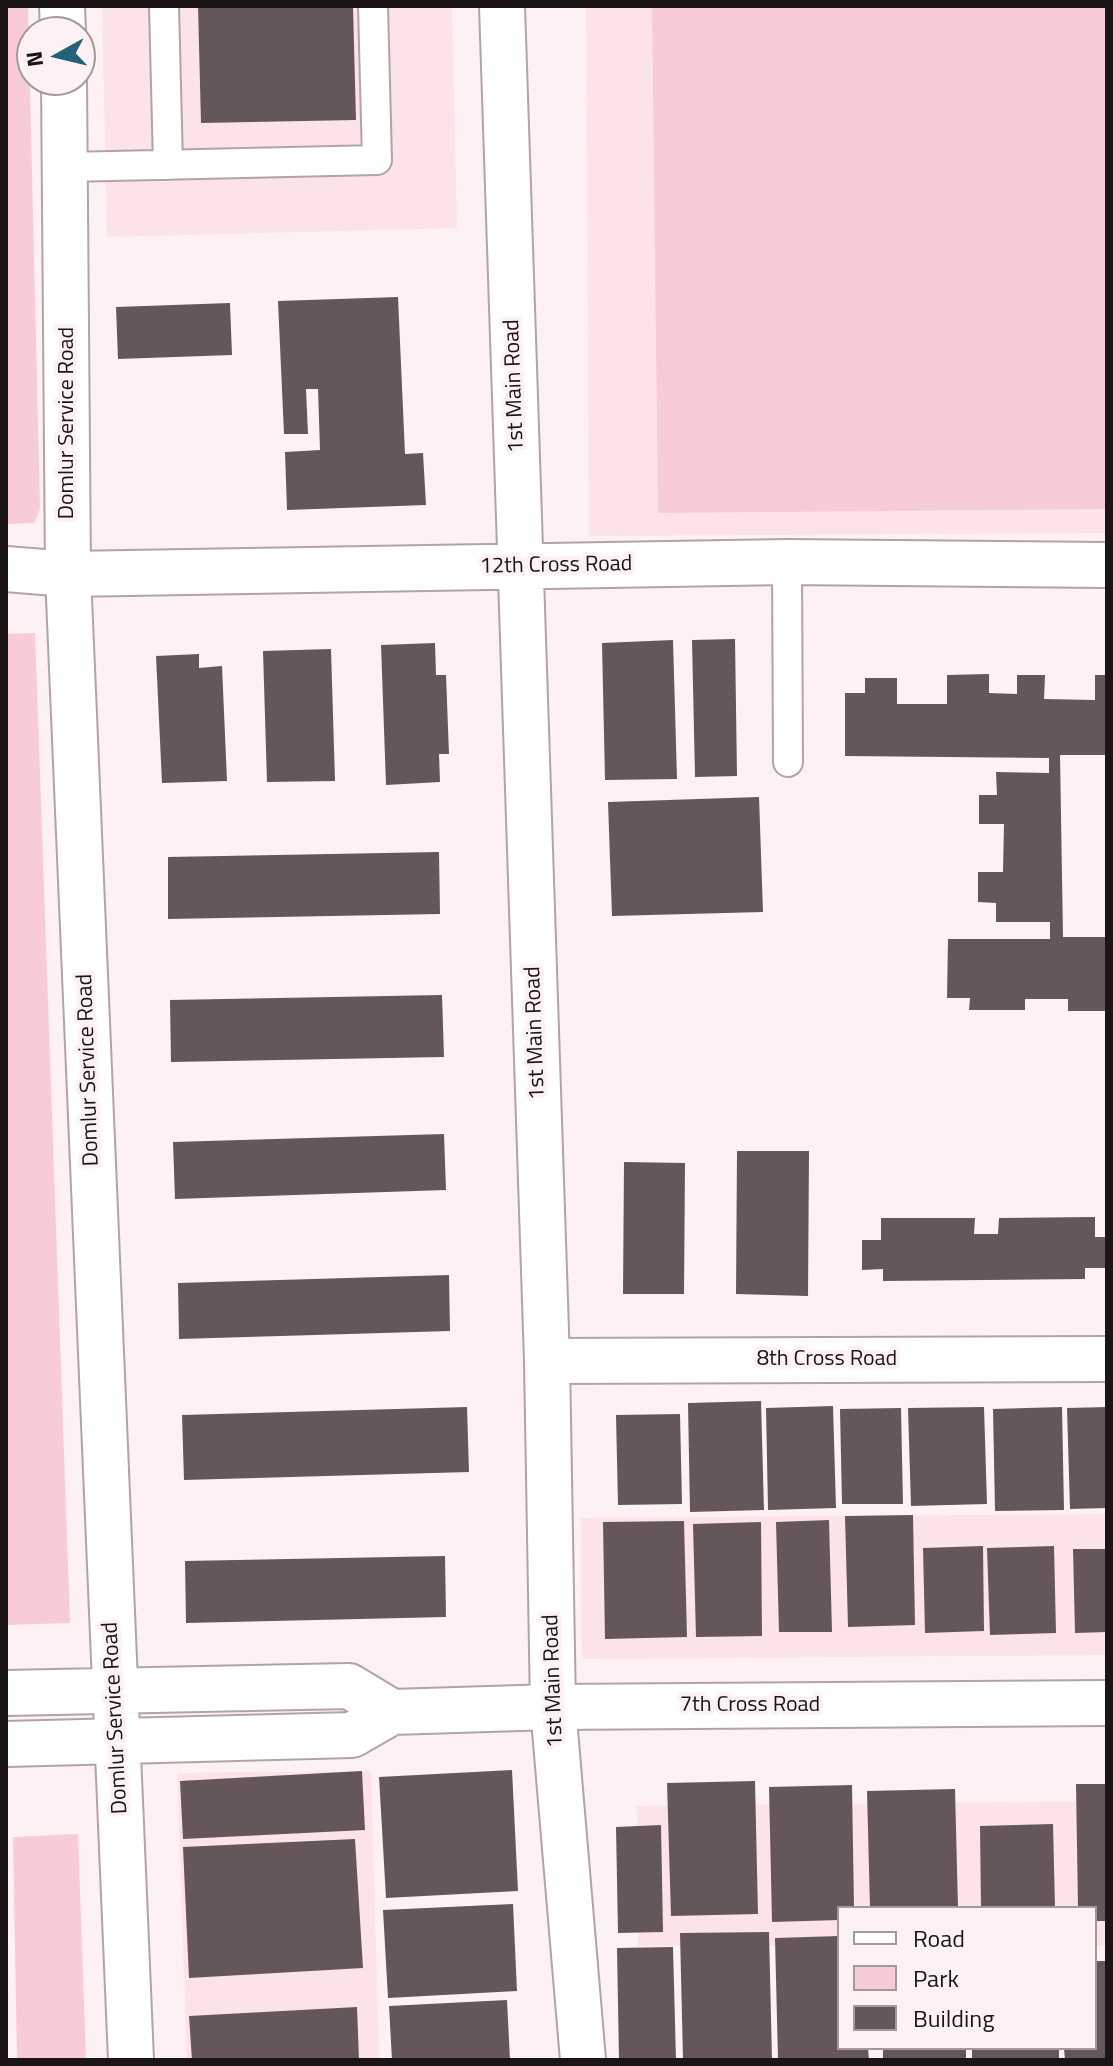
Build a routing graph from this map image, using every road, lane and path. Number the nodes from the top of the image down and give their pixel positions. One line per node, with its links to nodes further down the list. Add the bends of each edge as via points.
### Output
1 (164, 6): 5 (lane)
2 (373, 6): 5 (lane, via 377,160)
3 (502, 6): 9 (street, 1st Main Road)
4 (65, 96): 6 (street, Domlur Service Road)
5 (168, 165): 6 (lane)
6 (67, 167): 11 (street, Domlur Service Road)
7 (787, 562): 8 (street, 12th Cross Road); 9 (street, 12th Cross Road); 12 (lane)
8 (1107, 565)
9 (521, 566): 11 (street, 12th Cross Road); 14 (street, 1st Main Road)
10 (6, 569): 11 (street, 12th Cross Road)
11 (68, 574): 15 (street, Domlur Service Road)
12 (788, 762)
13 (1107, 1359): 14 (street, 8th Cross Road)
14 (547, 1361): 18 (street, 1st Main Road)
15 (115, 1691): 16 (street); 19 (street, via 349,1686); 20 (street, Domlur Service Road)
16 (6, 1693)
17 (1107, 1703): 18 (street, 7th Cross Road)
18 (553, 1707): 19 (street, 7th Cross Road); 23 (street, 1st Main Road)
19 (392, 1712): 20 (street, 7th Cross Road, via 352,1735)
20 (117, 1740): 21 (street, 7th Cross Road); 22 (street, Domlur Service Road)
21 (6, 1744)
22 (131, 2060)
23 (583, 2060)

